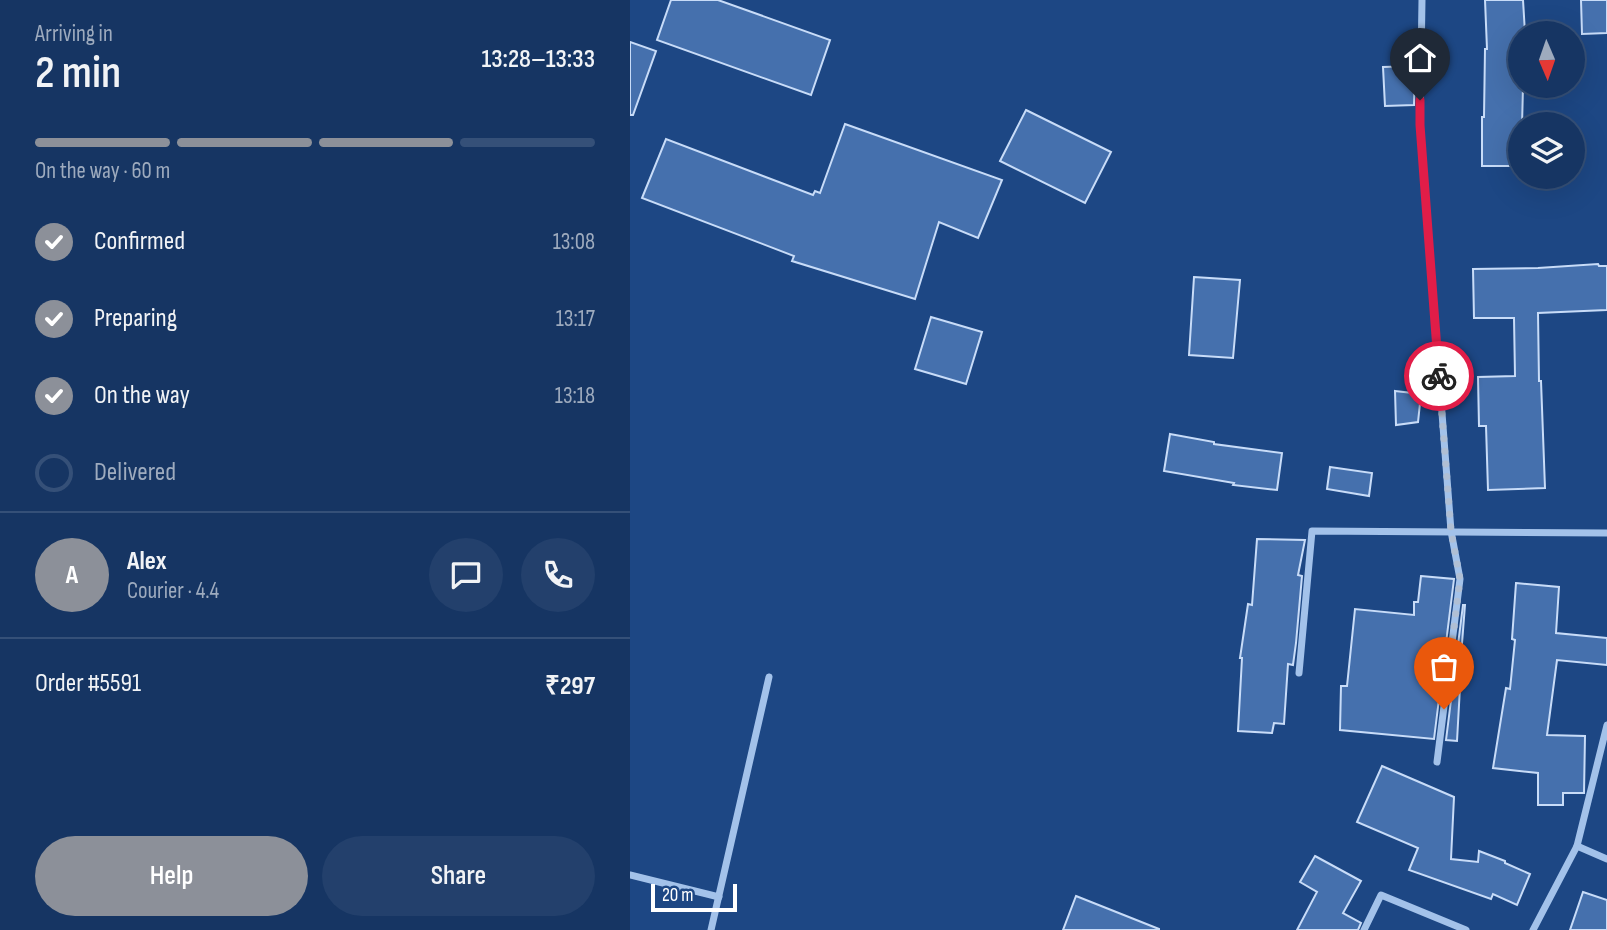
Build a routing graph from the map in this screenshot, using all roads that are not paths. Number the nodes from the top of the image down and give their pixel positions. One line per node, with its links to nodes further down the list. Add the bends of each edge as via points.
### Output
1 (1422, 0): 2 (street, via 1420,125)
2 (1451, 531): 3 (street); 4 (street, via 1312,531); 7 (street, via 1460,579)
3 (1607, 533)
4 (1299, 673)
5 (769, 677): 11 (street)
6 (1607, 725): 8 (street)
7 (1437, 762)
8 (1577, 846): 9 (street); 15 (street)
9 (1607, 859)
10 (630, 875): 11 (street)
11 (719, 897): 12 (street)
12 (711, 930)
13 (1364, 930): 14 (street, via 1381,895)
14 (1466, 930)
15 (1533, 930)

